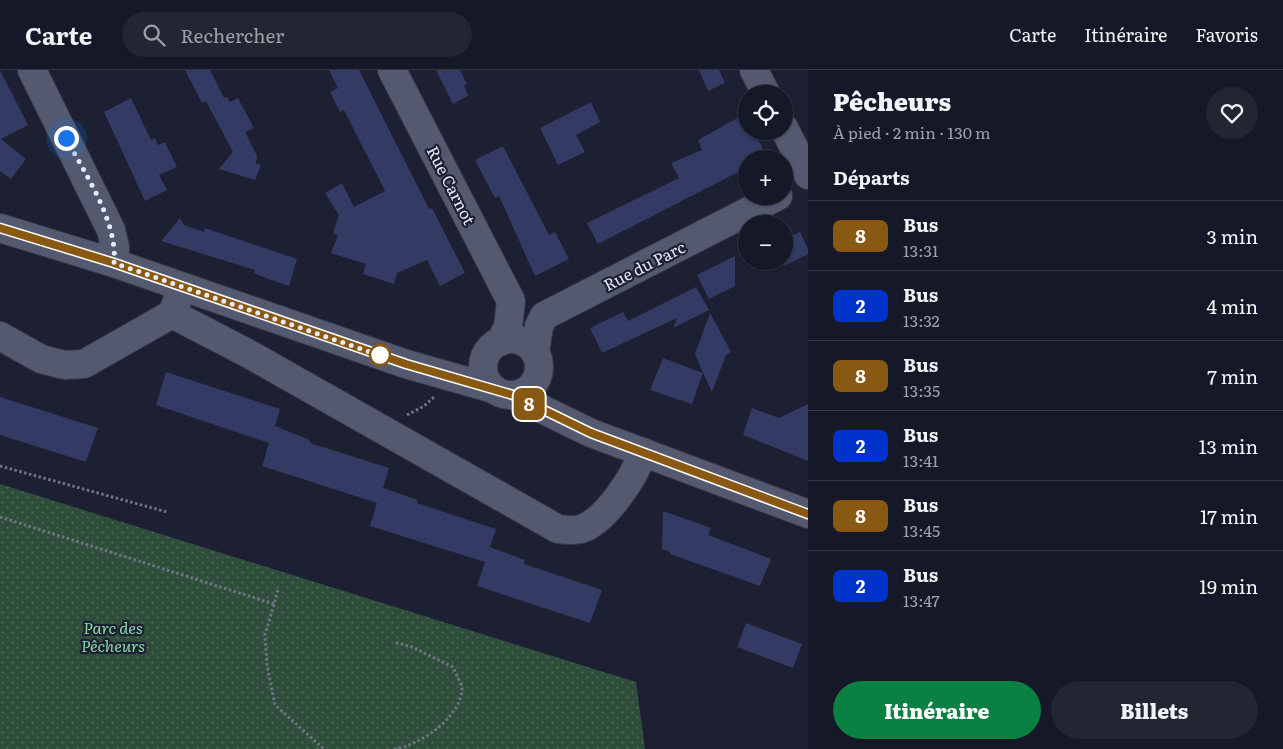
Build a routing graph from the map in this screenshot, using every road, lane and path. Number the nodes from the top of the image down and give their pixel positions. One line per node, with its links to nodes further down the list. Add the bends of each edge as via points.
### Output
1 (32, 70): 11 (street, via 108,222 115,247)
2 (392, 70): 13 (street, Rue Carnot)
3 (754, 70): 4 (street)
4 (762, 85)
5 (790, 140): 6 (street)
6 (808, 175)
7 (808, 181): 8 (street)
8 (793, 188)
9 (760, 205): 15 (street, Rue du Parc)
10 (0, 228): 11 (street)
11 (114, 263): 12 (street)
12 (182, 287): 14 (street); 19 (street)
13 (511, 300): 15 (street, via 523,310); 17 (street, via 508,327)
14 (172, 314): 16 (street, via 84,364 64,365 41,359); 22 (street)
15 (544, 316): 18 (street, via 539,326)
16 (0, 336)
17 (493, 349): 18 (street, via 510,339 519,340); 19 (street); 20 (street, via 484,364 485,378)
18 (537, 362): 20 (street, via 530,388); 21 (street)
19 (439, 374): 20 (street); 22 (path, via 432,400)
20 (504, 392): 21 (street)
21 (564, 418): 23 (street, via 591,433)
22 (384, 431): 23 (street, via 548,525 569,530 591,524 602,514 629,482)
23 (643, 452): 26 (street)
24 (0, 466): 25 (path)
25 (167, 512)
26 (808, 514)
27 (0, 518): 29 (path)
28 (278, 590): 29 (path)
29 (274, 604): 31 (path, via 264,635 275,705)
30 (394, 642): 32 (path, via 453,667 462,688 456,708 436,732)
31 (324, 749)
32 (394, 749)

